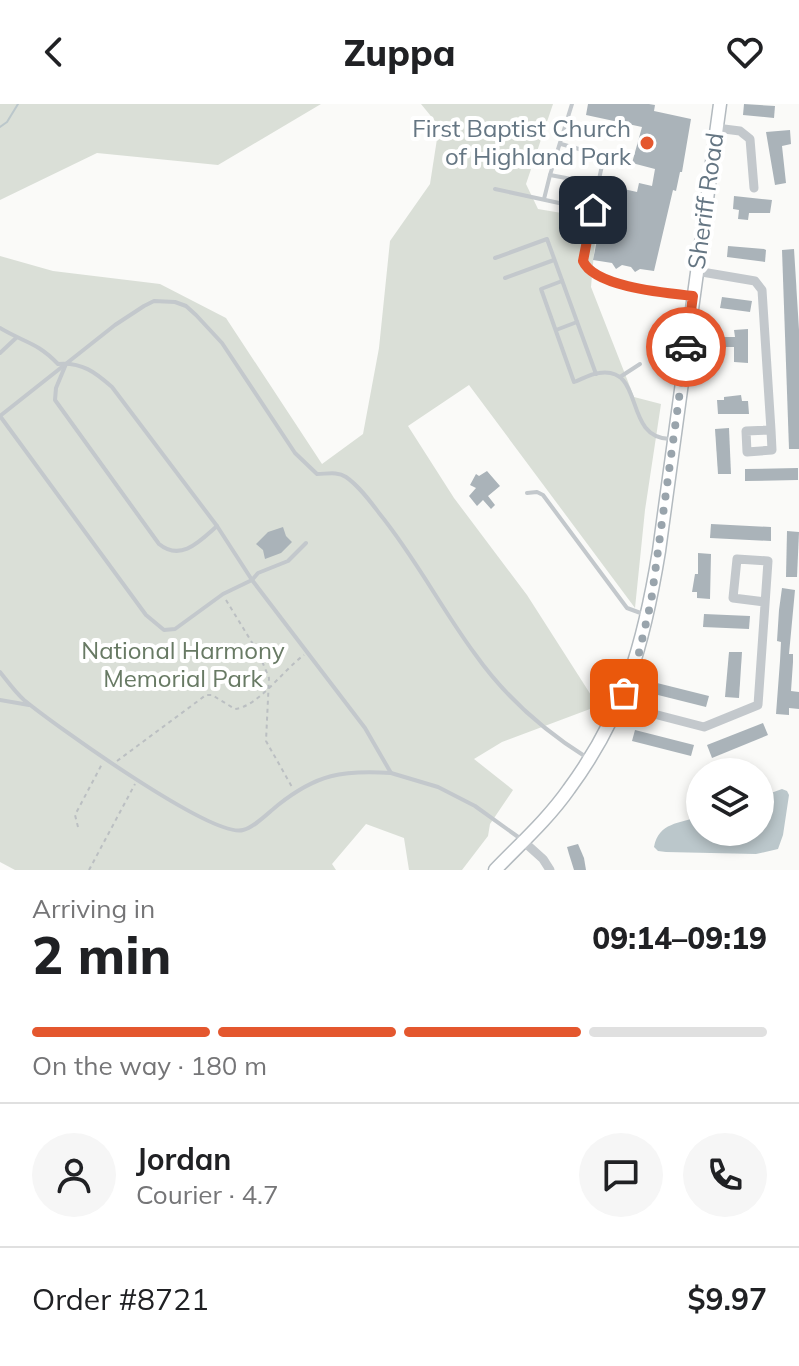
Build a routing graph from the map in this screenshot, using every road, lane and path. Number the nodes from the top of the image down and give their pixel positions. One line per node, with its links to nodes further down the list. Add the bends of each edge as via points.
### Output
1 (572, 104): 4 (lane)
2 (720, 104): 3 (main road, Sheriff Road)
3 (716, 128): 9 (street, via 740,131 750,139); 15 (main road, Sheriff Road)
4 (560, 144): 5 (lane); 7 (lane)
5 (604, 156): 6 (lane); 8 (lane)
6 (622, 160)
7 (550, 175): 8 (lane); 11 (lane)
8 (598, 184): 18 (lane, via 583,261 589,271 617,283)
9 (754, 188)
10 (495, 189): 11 (lane)
11 (544, 200): 12 (lane)
12 (582, 208)
13 (495, 258): 14 (lane, via 547,239)
14 (554, 260): 16 (lane); 17 (lane)
15 (696, 271): 18 (main road, Sheriff Road); 29 (street, via 761,285)
16 (505, 278)
17 (562, 281): 19 (lane); 21 (lane, via 541,289)
18 (693, 296): 30 (main road, Sheriff Road)
19 (577, 322): 21 (lane); 26 (lane)
20 (0, 328): 22 (lane)
21 (556, 330): 26 (lane, via 574,382)
22 (16, 338): 23 (lane); 24 (lane)
23 (0, 353)
24 (66, 364): 28 (lane); 32 (lane, via 92,370 112,387); 32 (lane, via 55,400 159,544 171,552 183,551); 45 (lane, via 154,301 186,306 222,343 307,466 317,474 347,477 376,509 475,655 504,688 534,719)
25 (640, 364): 27 (lane)
26 (596, 374): 27 (lane)
27 (620, 377): 30 (lane, via 631,391 639,421 653,435)
28 (0, 416): 35 (lane, via 158,627 175,629)
29 (771, 430)
30 (673, 439): 37 (main road, Sheriff Road)
31 (527, 493): 37 (lane, via 543,495 627,608)
32 (217, 526): 34 (lane)
33 (306, 543): 34 (lane, via 288,561)
34 (252, 580): 35 (lane); 38 (lane)
35 (223, 594): 40 (path, via 259,654)
36 (765, 602): 36 (street, via 768,561 737,559 733,598); 42 (street, via 758,705 704,727)
37 (648, 616): 42 (main road, Sheriff Road)
38 (307, 653): 40 (path); 47 (lane, via 365,728)
39 (0, 672): 43 (lane)
40 (270, 684): 46 (path, via 251,705 241,708 206,695); 49 (path, via 266,741)
41 (0, 700): 43 (lane)
42 (619, 705): 45 (main road, Sheriff Road)
43 (32, 706): 44 (lane)
44 (104, 759): 46 (lane); 50 (path, via 75,815)
45 (590, 759): 51 (main road, Sheriff Road)
46 (113, 765): 48 (lane)
47 (391, 773): 49 (lane, via 332,774); 51 (lane, via 438,787 475,806)
48 (137, 780): 49 (lane, via 233,831 248,828); 52 (path)
49 (295, 791)
50 (78, 827)
51 (523, 841): 53 (main road, Sheriff Road); 54 (street)
52 (89, 870)
53 (495, 870)
54 (550, 870)

